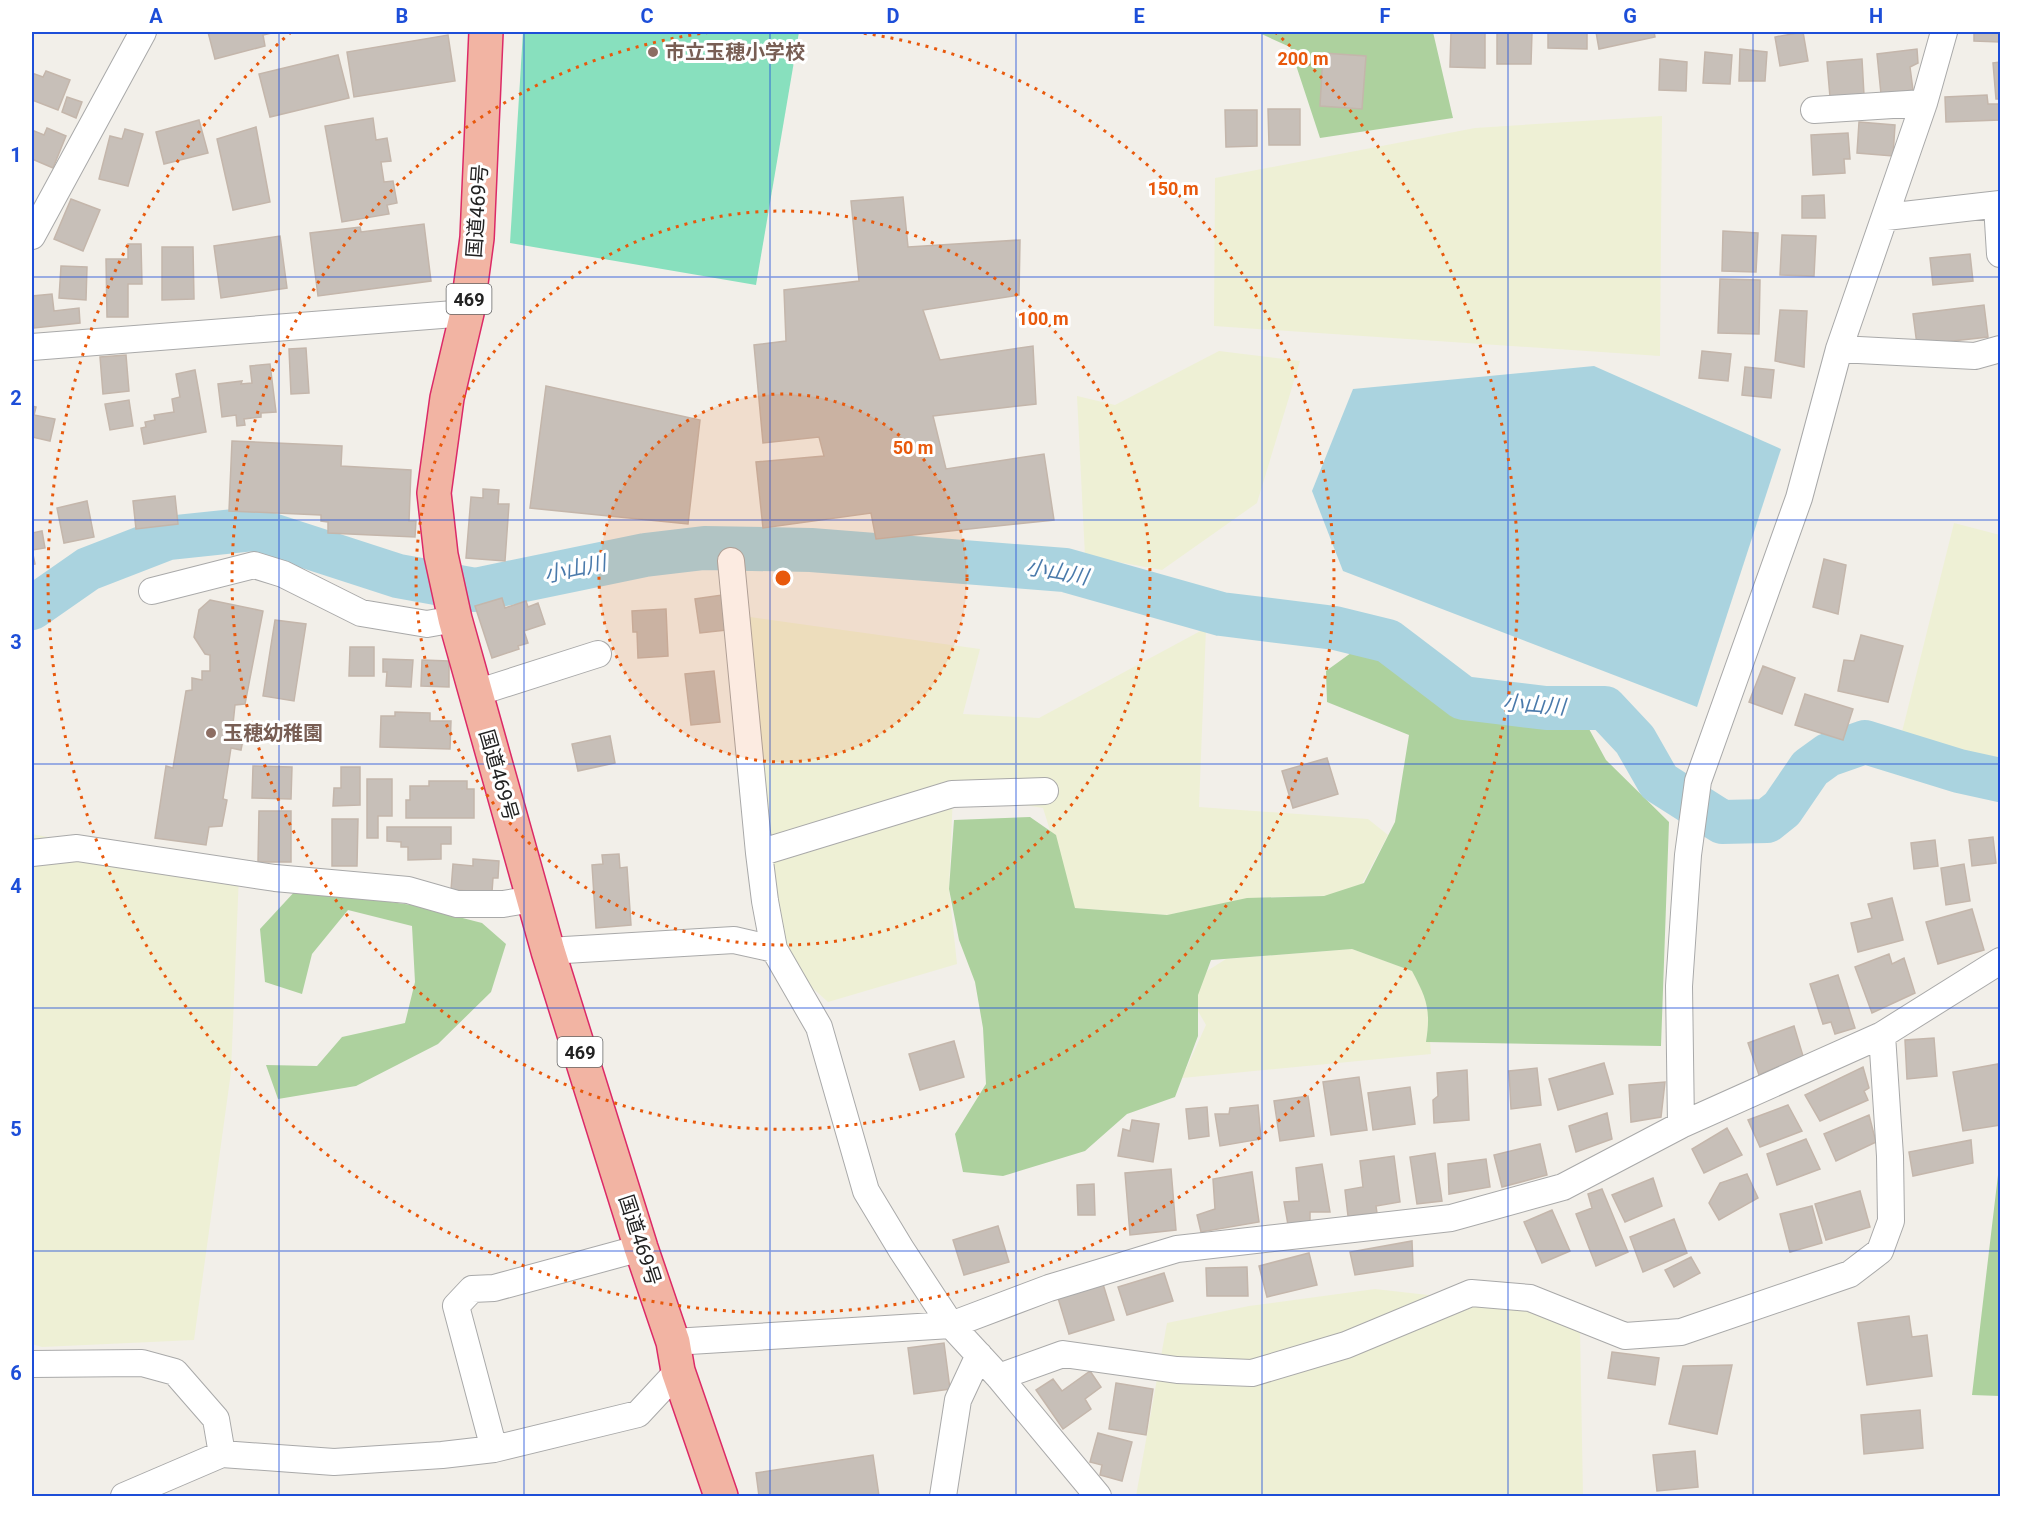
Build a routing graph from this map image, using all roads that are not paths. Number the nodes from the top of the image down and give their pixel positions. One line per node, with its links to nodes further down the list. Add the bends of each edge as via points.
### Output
1 (143, 32): 8 (street)
2 (486, 32): 10 (highway, 国道469号 / 469, via 477,238)
3 (1944, 32): 4 (street)
4 (1924, 103): 5 (street); 7 (street)
5 (1814, 110)
6 (1999, 204): 7 (street); 9 (street)
7 (1886, 217): 12 (street)
8 (32, 236)
9 (2001, 254)
10 (467, 313): 11 (street); 16 (highway, 国道469号 / 469, via 447,398 434,493)
11 (32, 347)
12 (1839, 348): 13 (street, via 1975,356); 27 (street, via 1799,498 1698,787 1679,986)
13 (2001, 349)
14 (732, 561): 21 (street)
15 (152, 591): 16 (street, via 254,565 283,574 361,613 427,624)
16 (454, 611): 18 (highway, 国道469号 / 469)
17 (598, 654): 18 (street)
18 (476, 693): 22 (highway, 国道469号 / 469)
19 (1045, 791): 21 (street, via 952,794)
20 (32, 853): 22 (street, via 77,848 275,878 408,890 457,904 503,904)
21 (759, 853): 23 (street)
22 (533, 899): 24 (highway, 国道469号 / 469)
23 (774, 949): 24 (street, via 734,940); 29 (street, via 819,1026 866,1191)
24 (548, 951): 28 (highway, 国道469号 / 469)
25 (2001, 961): 26 (street)
26 (1882, 1035): 27 (street); 33 (street, via 1891,1221 1880,1251 1850,1274 1681,1332 1624,1336 1530,1298 1471,1293 1346,1345 1252,1372 1177,1370 1063,1354)
27 (1681, 1125): 29 (street, via 1563,1187 1451,1218 1177,1249 1049,1288)
28 (641, 1248): 31 (highway, 国道469号 / 469); 34 (street, via 494,1288 472,1289 456,1306)
29 (951, 1325): 30 (street); 31 (street)
30 (979, 1355): 33 (street); 38 (street, via 958,1400)
31 (676, 1356): 34 (street, via 638,1414); 37 (highway, 国道469号 / 469)
32 (32, 1364): 35 (street, via 142,1363 175,1372 216,1419)
33 (999, 1377): 39 (street)
34 (494, 1449): 35 (street, via 334,1462)
35 (222, 1454): 36 (street)
36 (124, 1497)
37 (721, 1497)
38 (942, 1497)
39 (1098, 1497)

